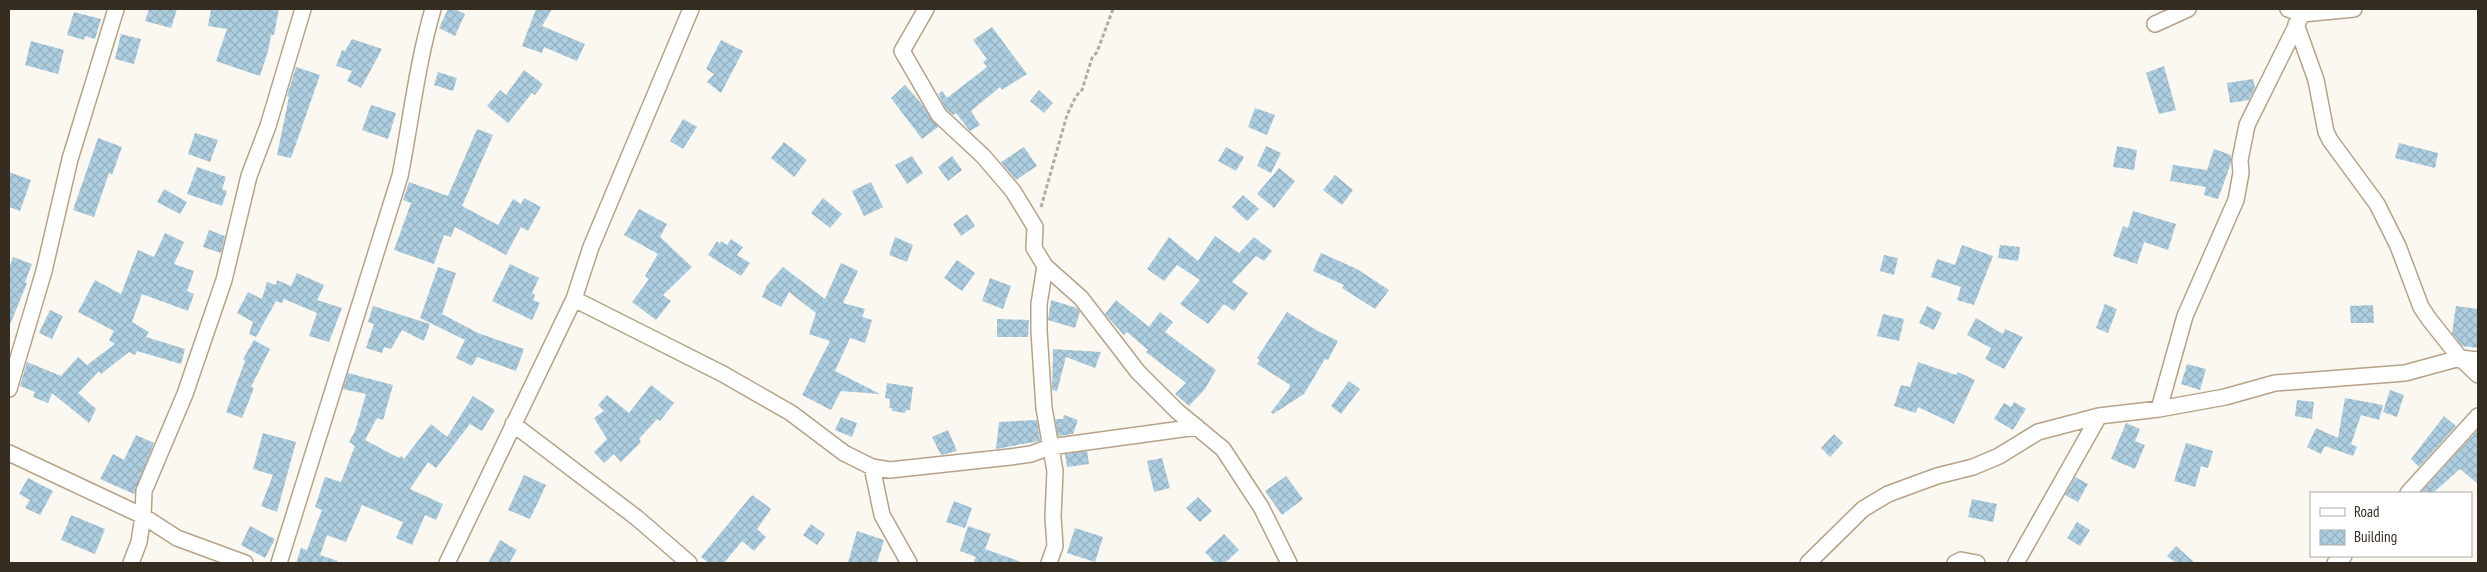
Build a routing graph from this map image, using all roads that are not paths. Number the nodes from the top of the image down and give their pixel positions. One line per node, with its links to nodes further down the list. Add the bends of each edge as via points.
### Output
1 (116, 9): 15 (street, via 70,159 44,271)
2 (303, 9): 25 (street, via 268,126 249,176 224,280 184,394 144,491)
3 (433, 9): 28 (street, via 421,50 400,176)
4 (691, 9): 11 (street, via 591,247)
5 (926, 9): 10 (street, via 902,51 939,114 983,156 1013,191 1035,227 1034,248)
6 (2188, 9): 9 (street)
7 (2354, 9): 8 (street)
8 (2296, 16): 12 (street, via 2316,80 2326,132 2377,204 2398,246 2421,307); 16 (street, via 2247,126 2236,200 2185,316)
9 (2155, 24)
10 (1045, 266): 20 (street, via 1081,298 1138,372); 21 (street, via 1039,304 1039,332)
11 (574, 299): 19 (street); 23 (street, via 723,374 791,413 844,453)
12 (2460, 358): 13 (street); 14 (street); 16 (street, via 2405,373 2275,383 2225,397)
13 (2478, 360)
14 (2478, 375)
15 (9, 389)
16 (2159, 409): 17 (street)
17 (2099, 416): 34 (street, via 2038,432 1999,456 1973,467 1888,494 1863,509); 37 (street)
18 (2478, 416): 24 (street)
19 (513, 424): 29 (street); 30 (street, via 630,512)
20 (1198, 427): 21 (street); 33 (street, via 1223,449 1240,473)
21 (1050, 447): 23 (street, via 1010,457 897,469); 32 (street, via 1055,471 1055,546)
22 (9, 453): 25 (street)
23 (872, 467): 31 (street, via 882,515)
24 (2409, 492)
25 (143, 516): 26 (street, via 139,542); 27 (street, via 177,538)
26 (131, 563)
27 (245, 563)
28 (279, 563)
29 (447, 563)
30 (690, 563)
31 (909, 563)
32 (1049, 563)
33 (1290, 563)
34 (1808, 563)
35 (1955, 563): 36 (street, via 1961,560)
36 (1977, 563)
37 (2016, 563)

